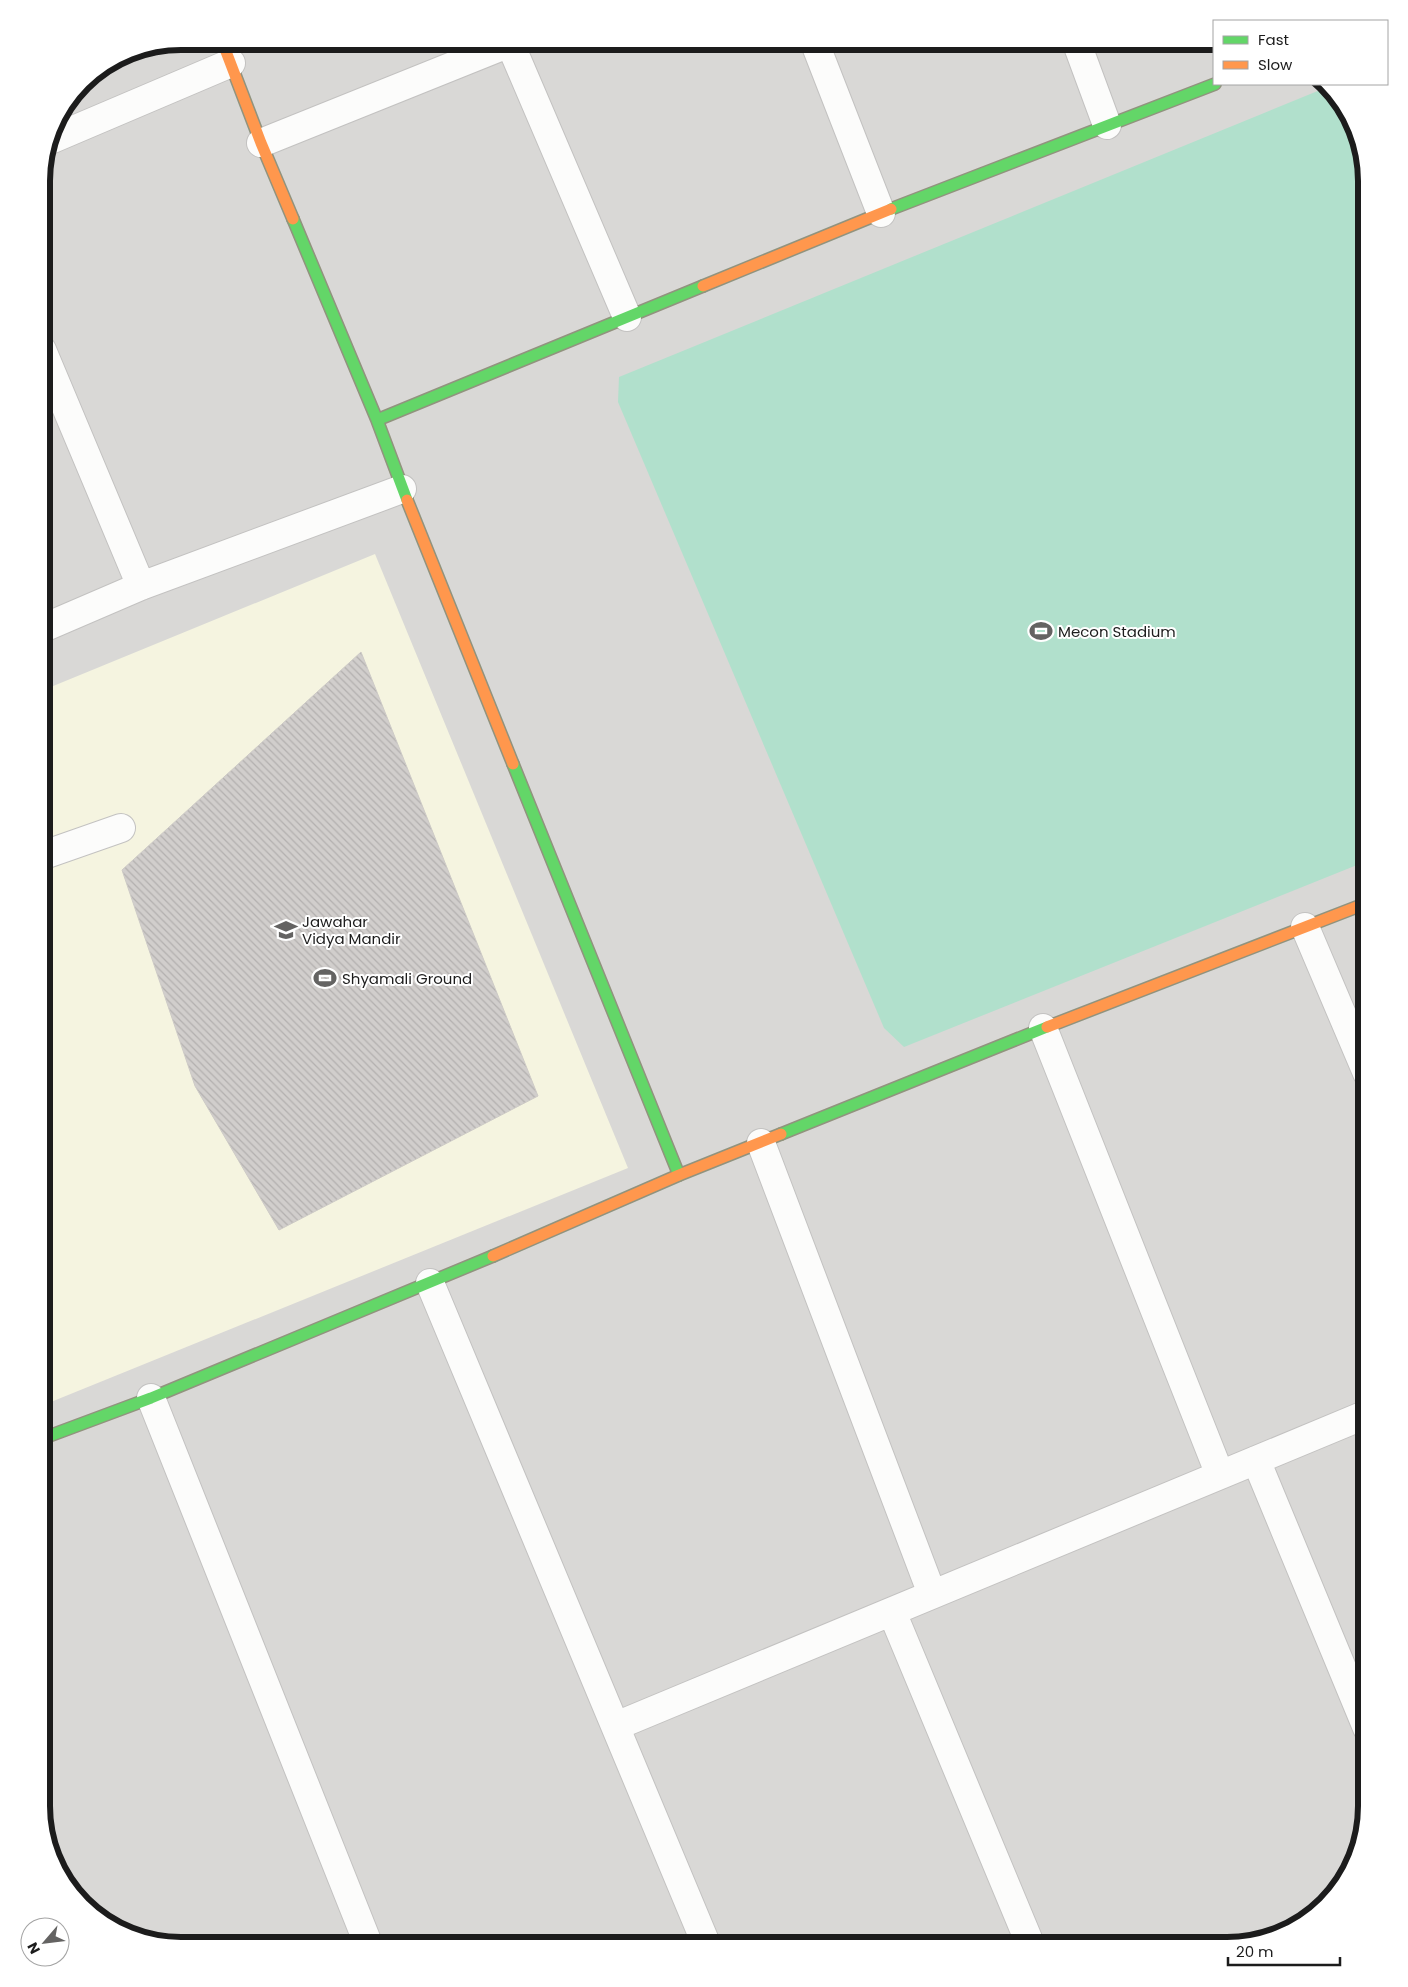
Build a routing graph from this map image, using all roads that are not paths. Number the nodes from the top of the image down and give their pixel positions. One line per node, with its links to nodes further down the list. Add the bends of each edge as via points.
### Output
1 (491, 50): 9 (street)
2 (514, 50): 11 (street)
3 (818, 50): 10 (street)
4 (1079, 50): 7 (street)
5 (226, 52): 8 (street); 9 (street)
6 (1213, 85): 7 (street)
7 (1107, 125): 10 (street)
8 (58, 136)
9 (261, 143): 13 (street)
10 (881, 213): 11 (street)
11 (627, 317): 13 (street)
12 (50, 369): 15 (street)
13 (377, 420): 14 (street)
14 (402, 489): 15 (street); 24 (street)
15 (141, 586): 16 (street)
16 (50, 626)
17 (121, 828): 18 (street)
18 (50, 853)
19 (1358, 906): 20 (street)
20 (1305, 927): 21 (street); 22 (street)
21 (1043, 1028): 23 (street); 30 (street)
22 (1358, 1053)
23 (761, 1143): 24 (street); 31 (street)
24 (679, 1175): 25 (street)
25 (430, 1283): 26 (street); 34 (street)
26 (151, 1398): 28 (street); 35 (street)
27 (1358, 1418): 29 (street)
28 (50, 1437)
29 (1256, 1460): 30 (street); 33 (street)
30 (1220, 1475): 31 (street)
31 (932, 1594): 32 (street)
32 (892, 1612): 34 (street); 37 (street)
33 (1358, 1706)
34 (616, 1726): 36 (street)
35 (365, 1937)
36 (703, 1937)
37 (1027, 1937)

